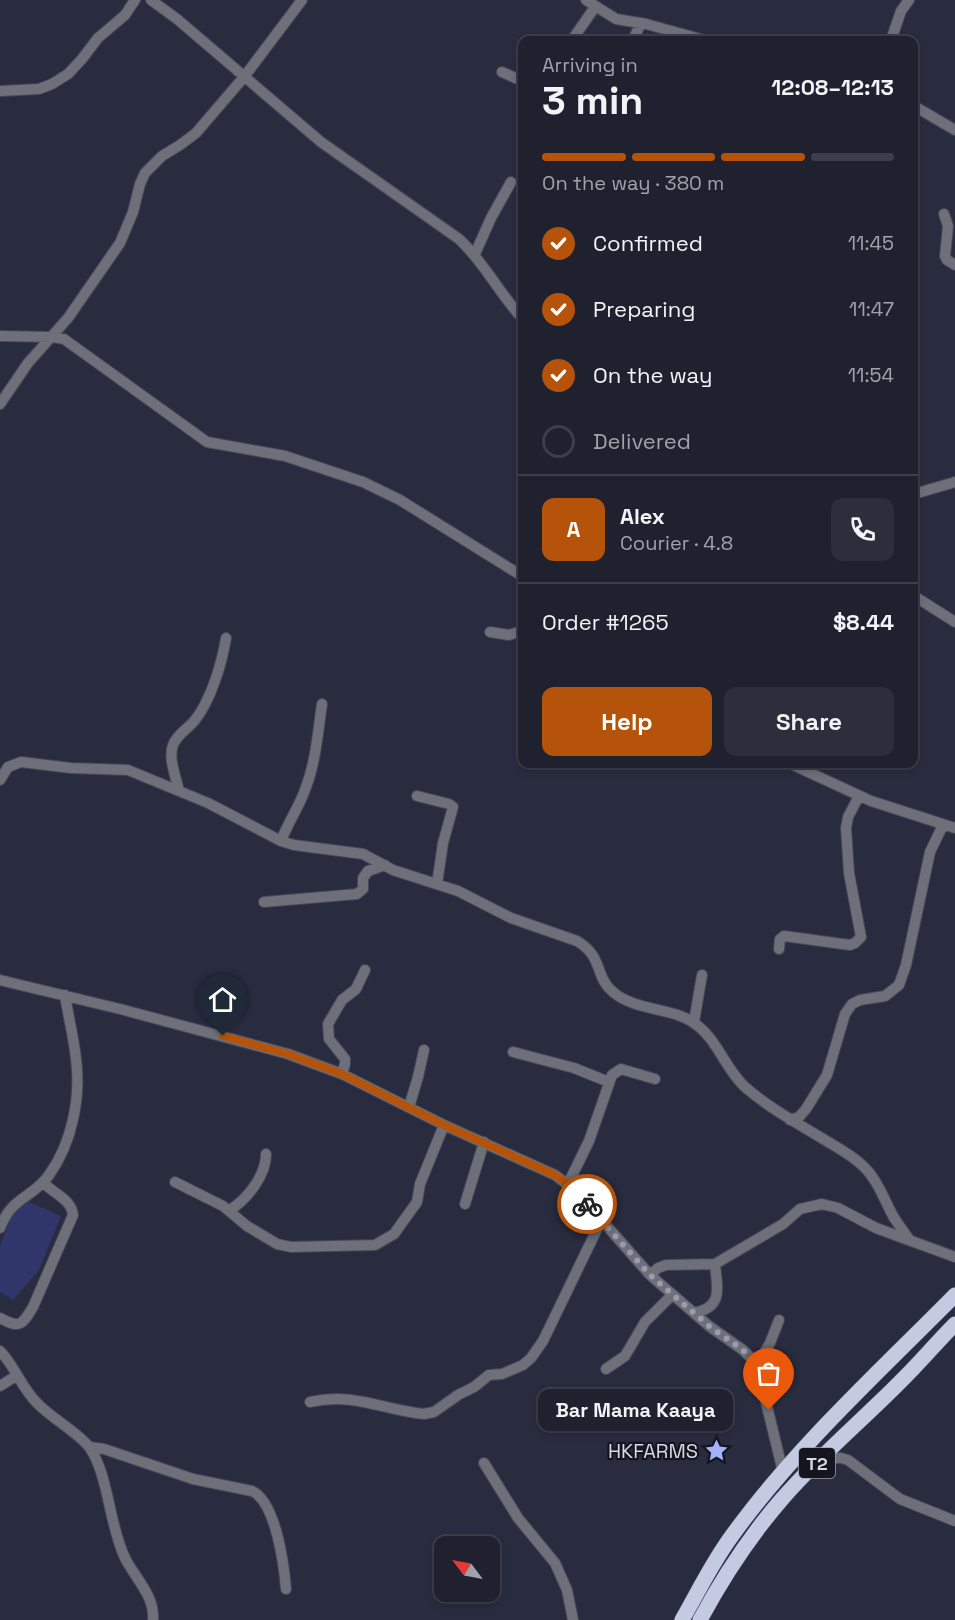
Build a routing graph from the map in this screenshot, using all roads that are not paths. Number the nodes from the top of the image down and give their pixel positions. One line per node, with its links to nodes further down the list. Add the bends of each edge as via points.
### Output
1 (135, 0): 15 (street, via 68,74 39,89)
2 (151, 0): 13 (street)
3 (302, 0): 13 (street)
4 (586, 0): 6 (street)
5 (909, 0): 11 (street)
6 (595, 7): 7 (street, via 616,19); 8 (street)
7 (641, 23): 9 (street); 10 (street)
8 (575, 36)
9 (635, 36)
10 (689, 36)
11 (892, 36)
12 (502, 72): 14 (street)
13 (244, 77): 20 (street, via 321,142 439,224); 24 (street, via 196,133 145,173 120,243)
14 (518, 79)
15 (0, 91)
16 (918, 108): 17 (street)
17 (955, 130)
18 (511, 182): 20 (street)
19 (945, 214): 21 (street, via 945,256)
20 (475, 254): 22 (street)
21 (955, 265)
22 (518, 314)
23 (0, 336): 24 (street)
24 (52, 337): 25 (street, via 27,363); 28 (street, via 71,343 207,442 285,456 363,482 400,500)
25 (0, 404)
26 (955, 482): 27 (street)
27 (918, 493)
28 (518, 574)
29 (918, 599): 30 (street)
30 (955, 622)
31 (490, 632): 32 (street)
32 (518, 633)
33 (226, 638): 37 (street, via 209,695 195,721 173,744)
34 (322, 704): 42 (street, via 307,784)
35 (800, 768): 39 (street)
36 (0, 780): 37 (street, via 12,765 28,761 71,768 119,768)
37 (179, 790): 42 (street)
38 (417, 796): 44 (street, via 449,804 453,809)
39 (859, 796): 40 (street); 46 (street, via 846,828 849,873 861,937 850,945 784,936)
40 (943, 825): 41 (street); 58 (street, via 930,852 898,986 885,996 852,1004 845,1014 827,1075 806,1109)
41 (955, 828)
42 (280, 841): 43 (street, via 356,852)
43 (385, 865): 44 (street); 45 (street, via 368,871 363,889 357,894)
44 (437, 884): 51 (street, via 511,918 577,941 594,956 604,981 614,993)
45 (264, 902)
46 (779, 948)
47 (365, 970): 54 (street, via 356,989 342,1000 328,1024 329,1039 345,1059)
48 (702, 975): 51 (street)
49 (0, 980): 50 (street)
50 (65, 995): 54 (street, via 288,1054); 62 (street, via 76,1060 77,1094 68,1140)
51 (694, 1022): 58 (street, via 744,1085)
52 (424, 1050): 57 (street)
53 (513, 1052): 56 (street)
54 (342, 1074): 57 (street)
55 (655, 1079): 56 (street, via 621,1069)
56 (609, 1082): 64 (street, via 589,1141)
57 (409, 1107): 59 (street)
58 (790, 1120): 71 (street, via 865,1168)
59 (444, 1125): 60 (street); 68 (street, via 420,1184 416,1205 394,1234 375,1245 285,1246 260,1235)
60 (484, 1142): 64 (street); 66 (street)
61 (266, 1154): 68 (street, via 259,1178)
62 (44, 1182): 67 (street); 78 (street, via 67,1201 73,1215 24,1321 18,1325)
63 (175, 1182): 68 (street)
64 (568, 1184): 69 (street)
65 (0, 1204): 67 (street)
66 (465, 1204)
67 (12, 1205): 70 (street)
68 (230, 1210)
69 (601, 1221): 74 (street); 89 (street, via 543,1341 523,1365 489,1375 434,1412 424,1414 350,1399)
70 (0, 1228)
71 (909, 1239): 72 (street); 73 (street, via 822,1204 800,1209 783,1224)
72 (955, 1257)
73 (715, 1264): 74 (street, via 666,1265); 77 (street, via 717,1297 709,1308)
74 (650, 1275): 75 (street)
75 (672, 1294): 77 (street); 84 (street, via 645,1322 625,1356)
76 (955, 1295): 82 (highway, T2)
77 (694, 1313): 83 (street, via 743,1350)
78 (0, 1318)
79 (780, 1320): 83 (street)
80 (955, 1324): 86 (highway, T2)
81 (0, 1351): 85 (street)
82 (890, 1362): 86 (highway); 88 (highway, T2)
83 (756, 1367): 94 (street)
84 (606, 1369)
85 (16, 1376): 87 (street); 91 (street, via 38,1405)
86 (905, 1378): 90 (highway, T2)
87 (0, 1386)
88 (856, 1394): 90 (highway); 94 (highway, T2)
89 (310, 1402)
90 (871, 1410): 92 (highway, T2)
91 (89, 1447): 96 (street, via 260,1495 277,1536); 97 (street, via 125,1556 150,1598)
92 (822, 1458): 95 (street, via 848,1460 900,1498); 100 (highway, T2, via 755,1532)
93 (484, 1463): 98 (street, via 518,1518 555,1563 567,1590)
94 (783, 1472): 99 (highway, T2, via 730,1538)
95 (955, 1521)
96 (286, 1589)
97 (153, 1620)
98 (573, 1620)
99 (682, 1620)
100 (699, 1620)

